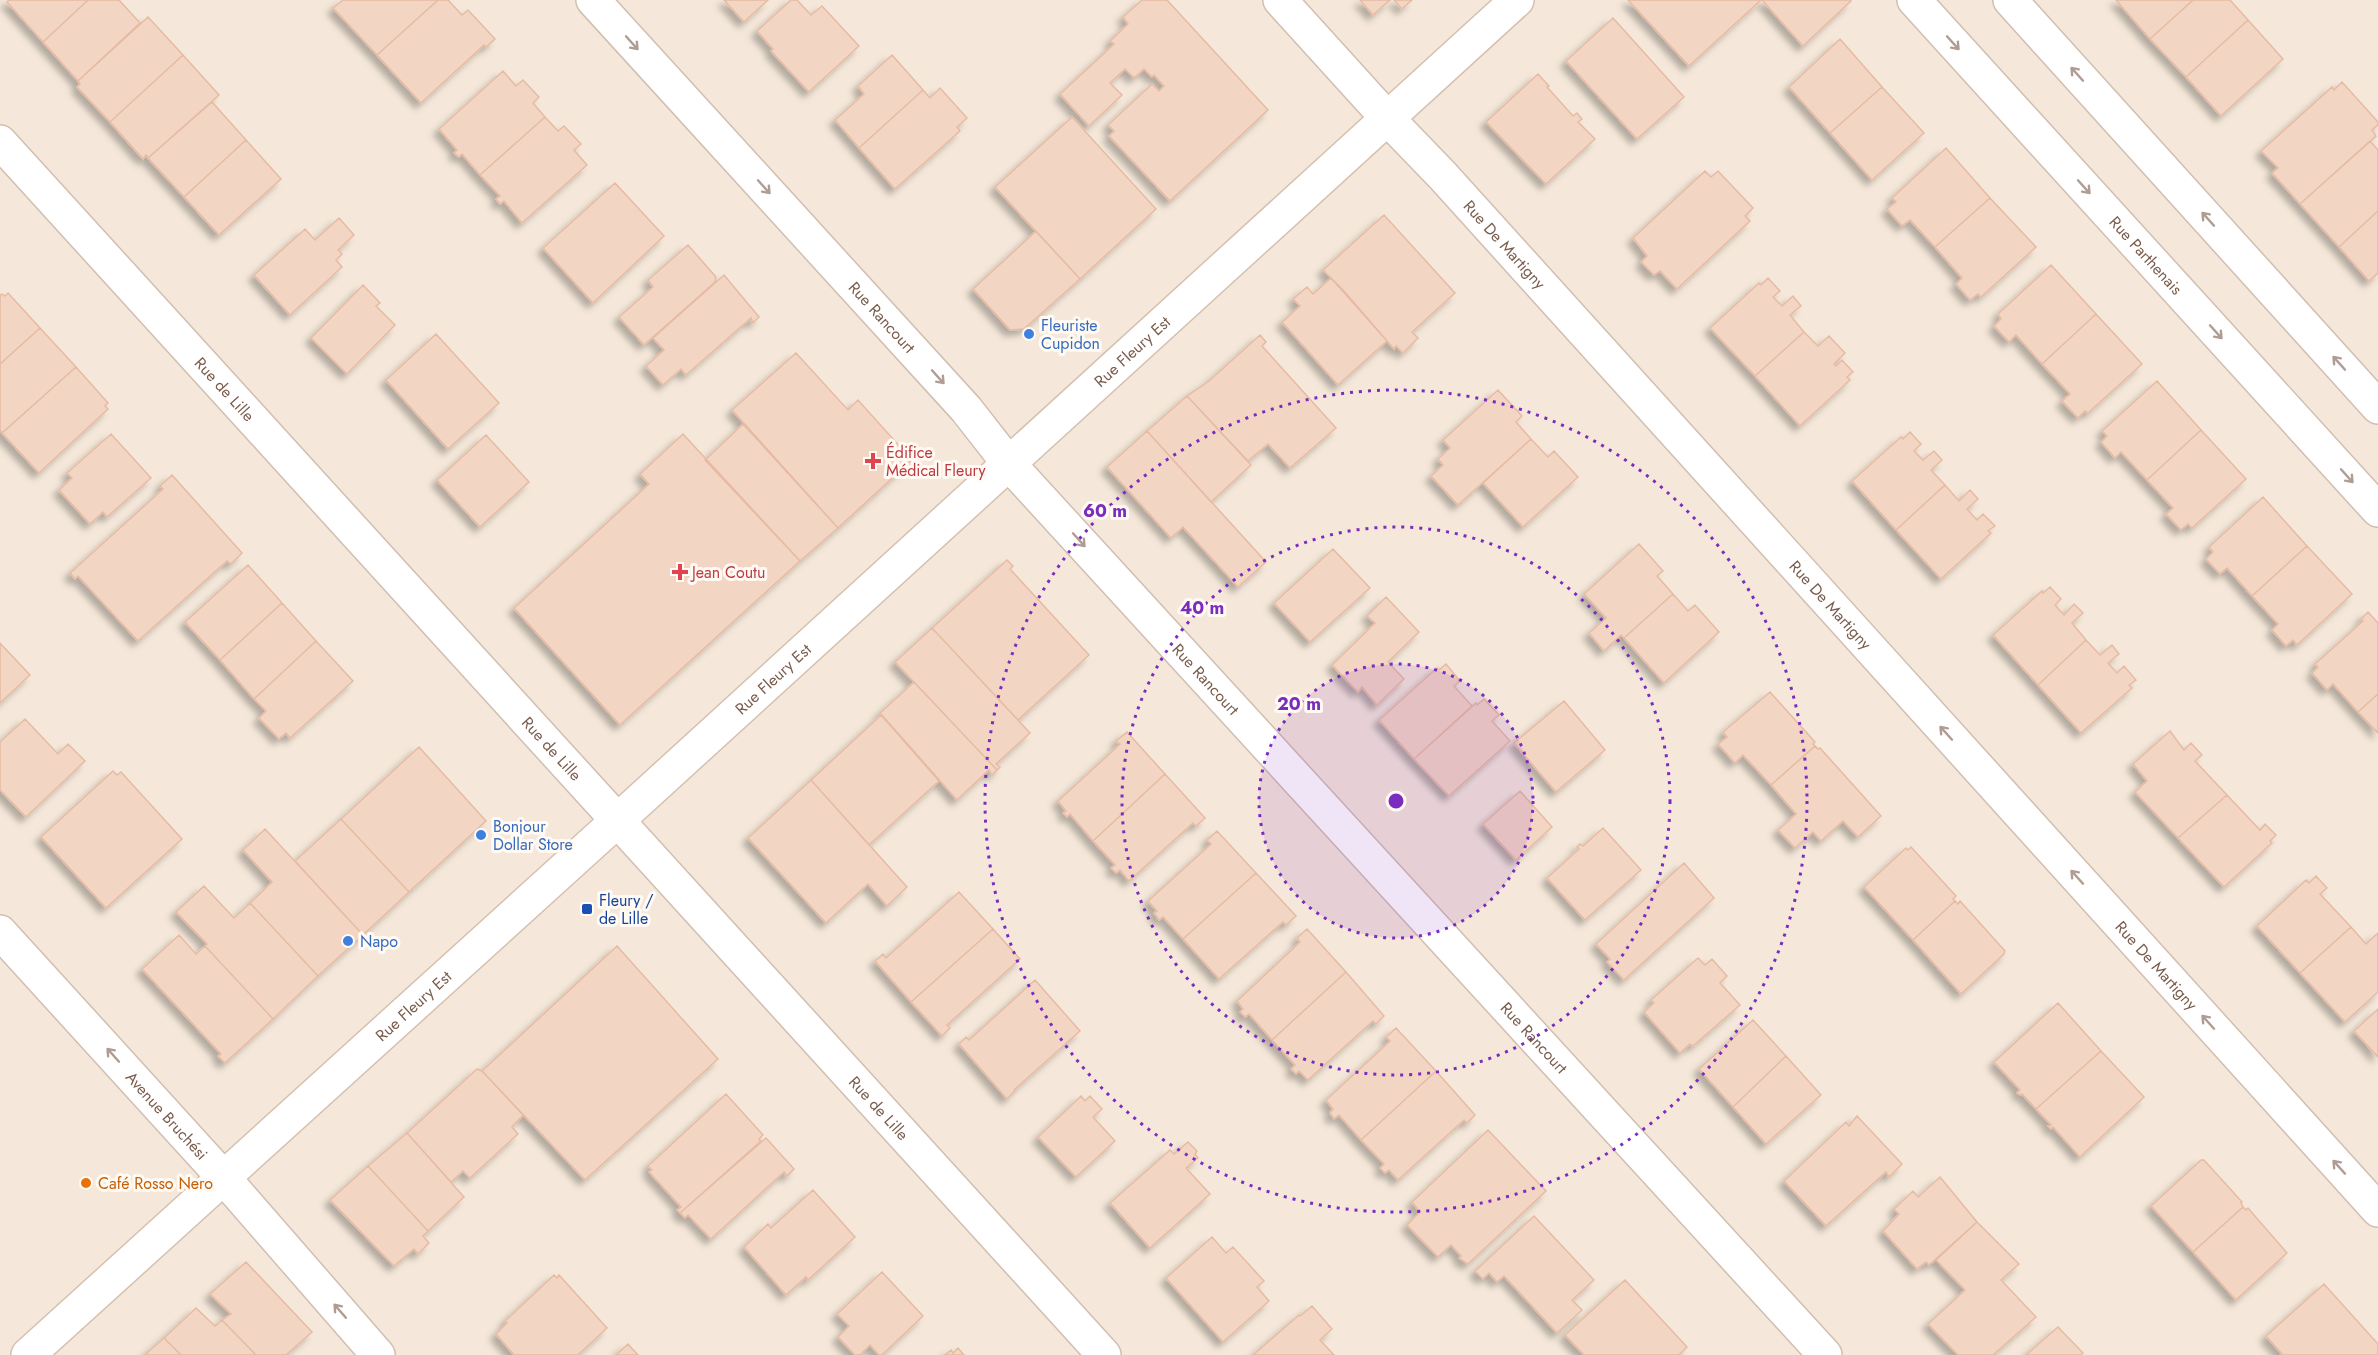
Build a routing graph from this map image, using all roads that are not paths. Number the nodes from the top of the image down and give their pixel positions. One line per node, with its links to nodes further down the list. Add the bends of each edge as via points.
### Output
1 (593, 0): 9 (street, Rue Rancourt, one-way to 9, via 966,409)
2 (1280, 0): 6 (street, Rue De Martigny)
3 (1517, 0): 6 (street, Rue Fleury Est)
4 (1914, 0): 10 (street, Rue Parthenais, one-way to 10)
5 (2010, 0): 8 (street, one-way to 5)
6 (1388, 119): 9 (street, Rue Fleury Est); 14 (street, Rue De Martigny, one-way to 6)
7 (0, 142): 11 (street, Rue de Lille)
8 (2378, 407)
9 (1009, 464): 11 (street, Rue Fleury Est); 18 (street, Rue Rancourt, one-way to 18)
10 (2378, 510)
11 (618, 820): 13 (street, Rue Fleury Est); 17 (street, Rue de Lille)
12 (0, 932): 13 (street, Avenue Bruchési, one-way to 12)
13 (223, 1177): 15 (street, Rue Fleury Est); 16 (street, Avenue Bruchési, one-way to 13)
14 (2378, 1210)
15 (28, 1355)
16 (378, 1355)
17 (1104, 1355)
18 (1825, 1355)

